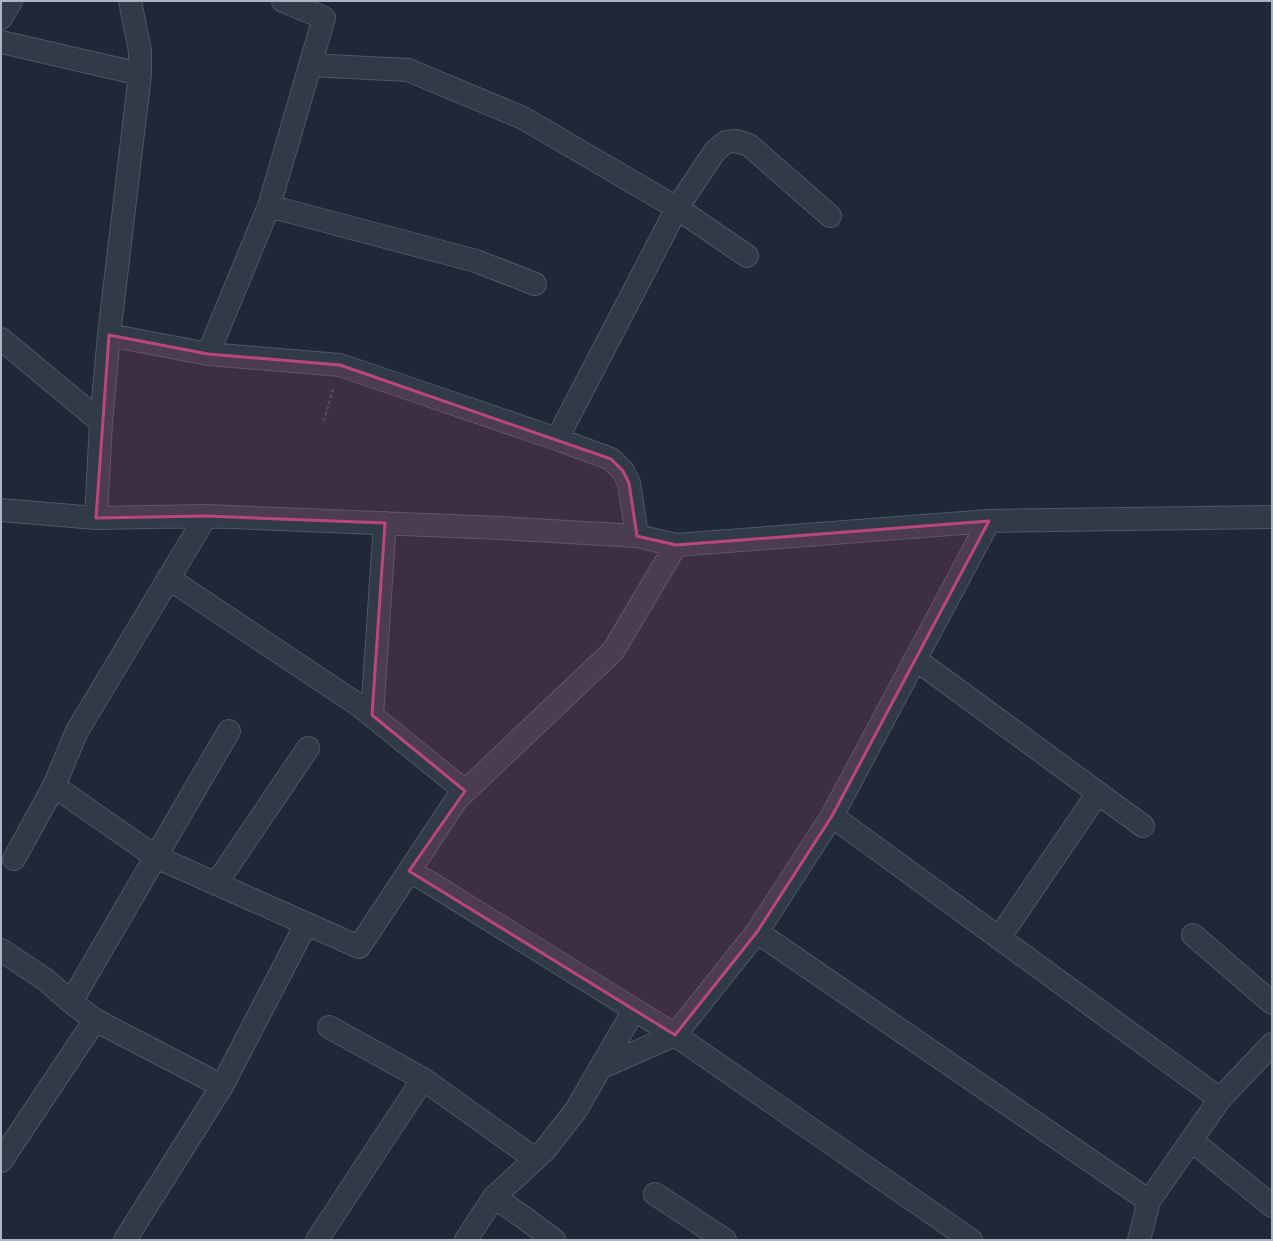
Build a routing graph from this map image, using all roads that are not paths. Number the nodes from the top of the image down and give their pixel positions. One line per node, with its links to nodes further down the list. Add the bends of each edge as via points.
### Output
1 (11, 1): 4 (street)
2 (130, 1): 7 (street, via 140,51)
3 (283, 1): 6 (street, via 324,18)
4 (1, 18)
5 (1, 42): 7 (street)
6 (310, 66): 8 (street); 9 (street, via 408,70 523,118)
7 (140, 74): 13 (street)
8 (269, 206): 12 (street, via 476,261); 15 (street)
9 (677, 208): 10 (street, via 716,151 726,142 736,141 749,145); 11 (street); 17 (street)
10 (830, 216)
11 (747, 256)
12 (535, 284)
13 (110, 335): 15 (street); 16 (street)
14 (2, 340): 16 (street)
15 (208, 354): 17 (street, via 340,365)
16 (101, 422): 21 (street)
17 (557, 440): 24 (street, via 611,459 623,471 629,483)
18 (1, 510): 21 (street)
19 (206, 516): 21 (street); 23 (street); 26 (street)
20 (1272, 517): 22 (street)
21 (96, 518)
22 (989, 521): 25 (street); 27 (street)
23 (385, 523): 24 (street); 28 (street)
24 (637, 536): 25 (street)
25 (676, 545): 32 (street, via 613,651)
26 (168, 578): 28 (street); 31 (street, via 77,731)
27 (915, 660): 33 (street); 34 (street)
28 (372, 715): 32 (street)
29 (229, 731): 36 (street)
30 (308, 748): 39 (street)
31 (54, 786): 36 (street); 37 (street)
32 (465, 791): 38 (street)
33 (1098, 793): 35 (street); 43 (street)
34 (832, 816): 41 (street); 43 (street)
35 (1143, 826)
36 (156, 857): 39 (street); 45 (street)
37 (14, 859)
38 (409, 871): 40 (street, via 359,947); 47 (street)
39 (216, 884): 40 (street)
40 (306, 924): 54 (street)
41 (757, 932): 50 (street); 61 (street)
42 (1193, 935): 46 (street)
43 (999, 938): 55 (street)
44 (1, 950): 45 (street, via 46,980)
45 (71, 1002): 48 (street)
46 (1272, 1003)
47 (634, 1010): 50 (street); 52 (street)
48 (95, 1020): 54 (street); 57 (street)
49 (329, 1027): 53 (street)
50 (675, 1035): 52 (street); 68 (street)
51 (1272, 1044): 55 (street)
52 (600, 1068): 58 (street, via 576,1110)
53 (423, 1079): 58 (street); 64 (street)
54 (222, 1086): 63 (street)
55 (1220, 1099): 56 (street)
56 (1191, 1140): 61 (street); 62 (street)
57 (2, 1156)
58 (536, 1158): 60 (street)
59 (655, 1194): 67 (street)
60 (494, 1197): 65 (street); 66 (street)
61 (1149, 1201): 69 (street)
62 (1272, 1206)
63 (125, 1240)
64 (317, 1240)
65 (466, 1240)
66 (554, 1240)
67 (725, 1240)
68 (971, 1240)
69 (1139, 1240)

